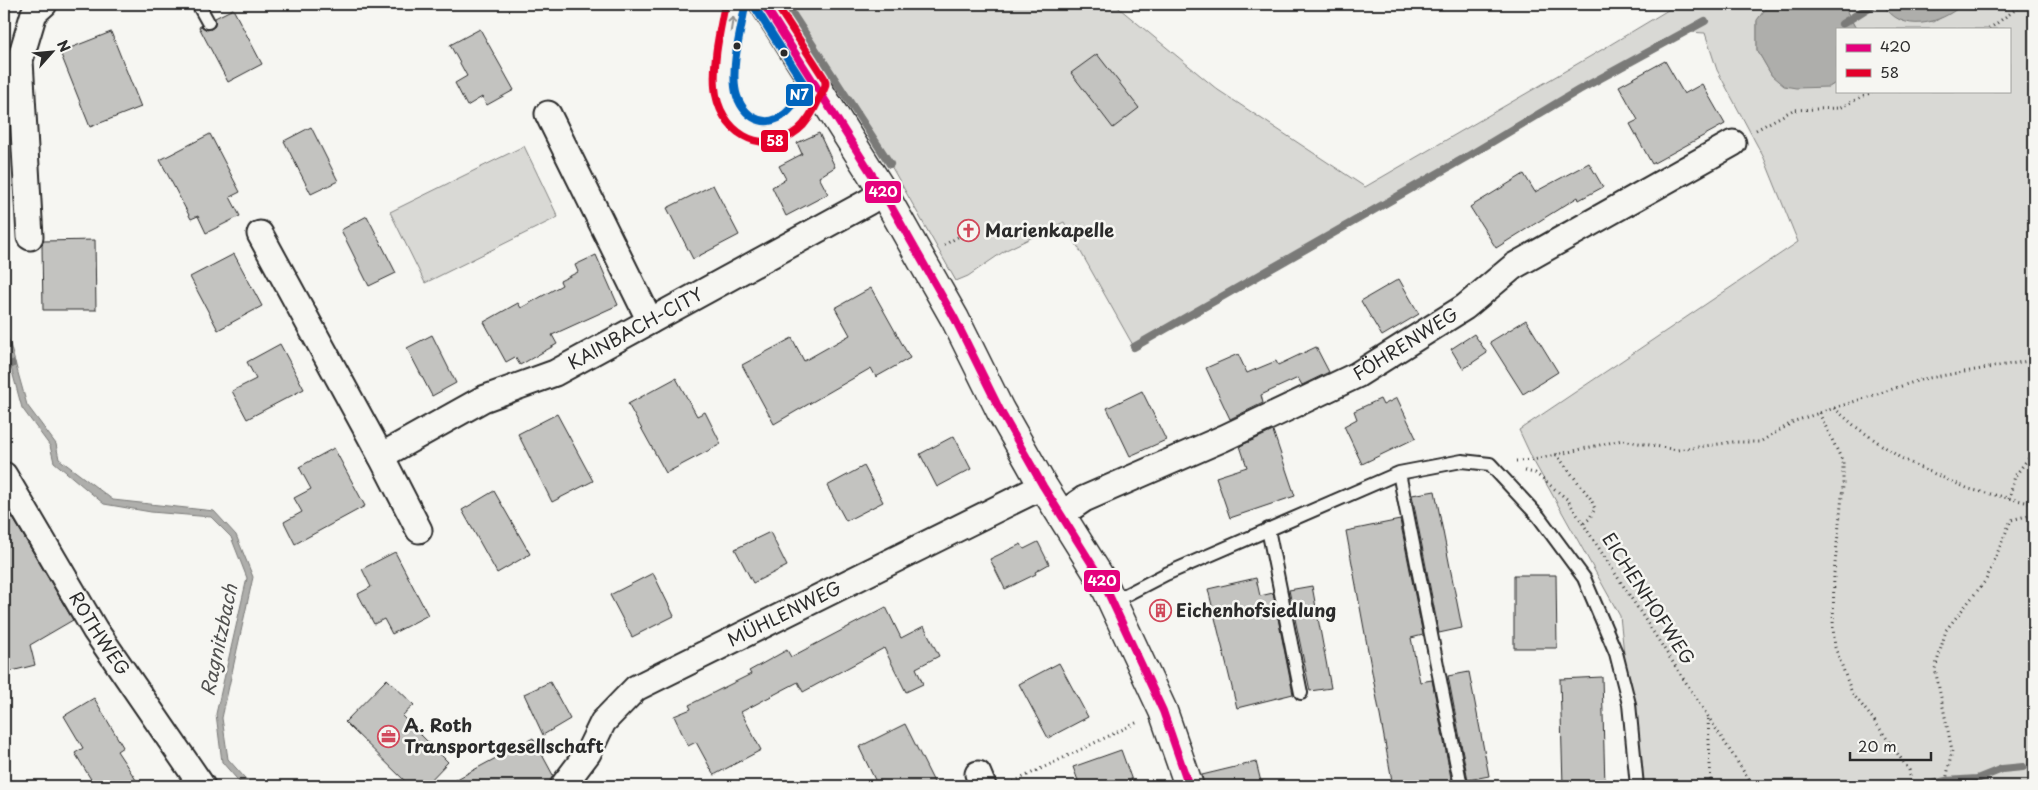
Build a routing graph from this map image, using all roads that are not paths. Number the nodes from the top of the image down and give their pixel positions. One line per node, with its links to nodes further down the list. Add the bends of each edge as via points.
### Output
1 (44, 4): 11 (street, via 34,14 20,60)
2 (198, 4): 5 (lane)
3 (735, 4): 6 (lane, one-way to 3, via 792,122 778,130 758,132 737,119 725,88)
4 (764, 4): 6 (main road)
5 (208, 22)
6 (816, 83): 9 (main road)
7 (548, 114): 12 (street)
8 (1732, 143): 17 (street, FÖHRENWEG, via 1514,266 1465,307 1357,375 1084,499)
9 (883, 192): 12 (street, KAINBACH-CITY); 16 (main road)
10 (260, 234): 13 (street)
11 (30, 237)
12 (650, 321): 13 (street, KAINBACH-CITY, via 555,373 483,399)
13 (381, 456): 18 (street)
14 (1399, 473): 19 (lane); 25 (lane); 26 (lane, via 1462,461 1490,464 1539,517 1584,578 1616,653 1630,704)
15 (4, 475): 22 (street, ROTHWEG, via 95,630)
16 (1043, 486): 17 (main road); 23 (street, MÜHLENWEG, via 636,688 603,722 588,753)
17 (1062, 514): 20 (main road)
18 (419, 530)
19 (1268, 530): 20 (lane, via 1166,574); 21 (lane)
20 (1112, 602): 24 (main road, via 1163,711)
21 (1302, 694)
22 (202, 786)
23 (563, 786)
24 (1189, 786)
25 (1461, 786)
26 (1637, 786)

